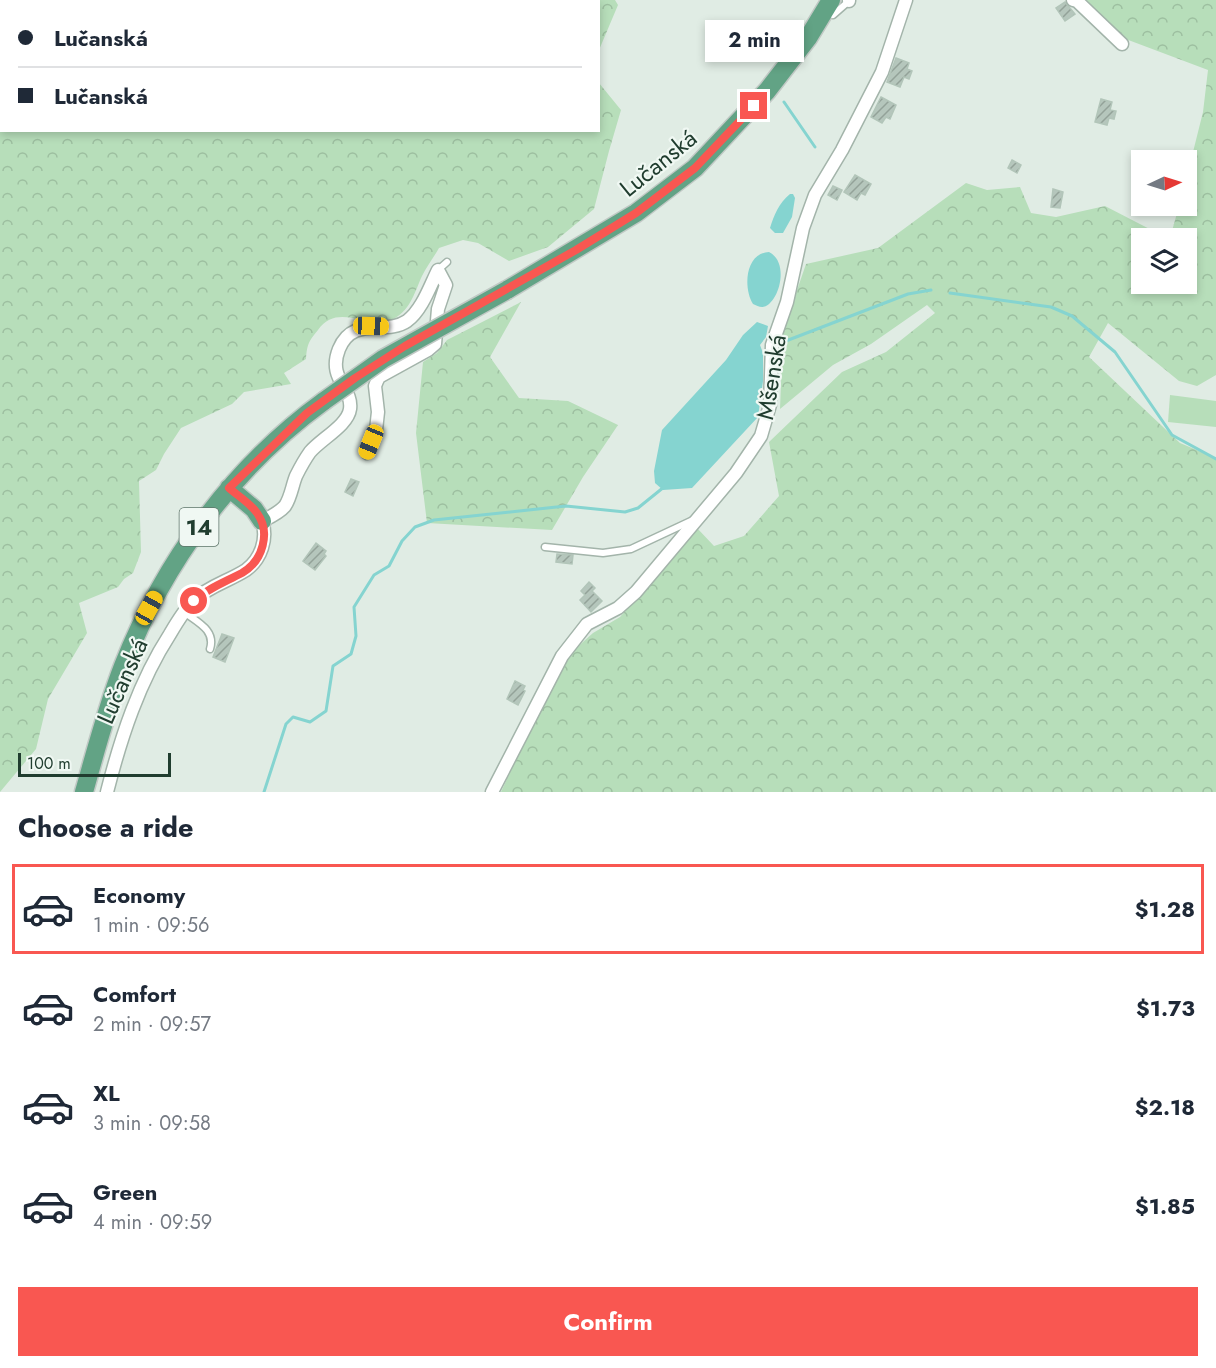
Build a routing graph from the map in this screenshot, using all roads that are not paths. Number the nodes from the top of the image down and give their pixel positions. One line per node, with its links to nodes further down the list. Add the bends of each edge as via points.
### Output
1 (849, 0): 4 (lane)
2 (906, 0): 8 (street, Mšenská, via 882,72 815,195 803,228 787,302 772,345 770,405 761,436)
3 (1073, 0): 5 (street)
4 (832, 8): 7 (main road, Lučanská / 14, bridge, via 767,91 695,168 636,213 384,359 307,413)
5 (1122, 45)
6 (367, 453): 9 (street, via 376,429 375,386 379,377 428,350 436,339 438,309 446,285 442,266 409,319 391,327 365,327 346,337 335,366 349,399 350,413 306,458 286,505)
7 (229, 488): 9 (main road); 13 (main road, 14, via 170,569 149,608 106,712)
8 (699, 517): 10 (lane, via 631,549 603,553); 15 (street, Mšenská, via 636,592 618,608 587,624 562,656)
9 (262, 521): 11 (street, Lučanská, via 264,538 257,559 241,573 201,594)
10 (545, 547)
11 (184, 612): 12 (lane, via 208,630); 14 (street, Lučanská, via 145,678 124,731)
12 (210, 649)
13 (84, 792)
14 (107, 792)
15 (492, 792)

